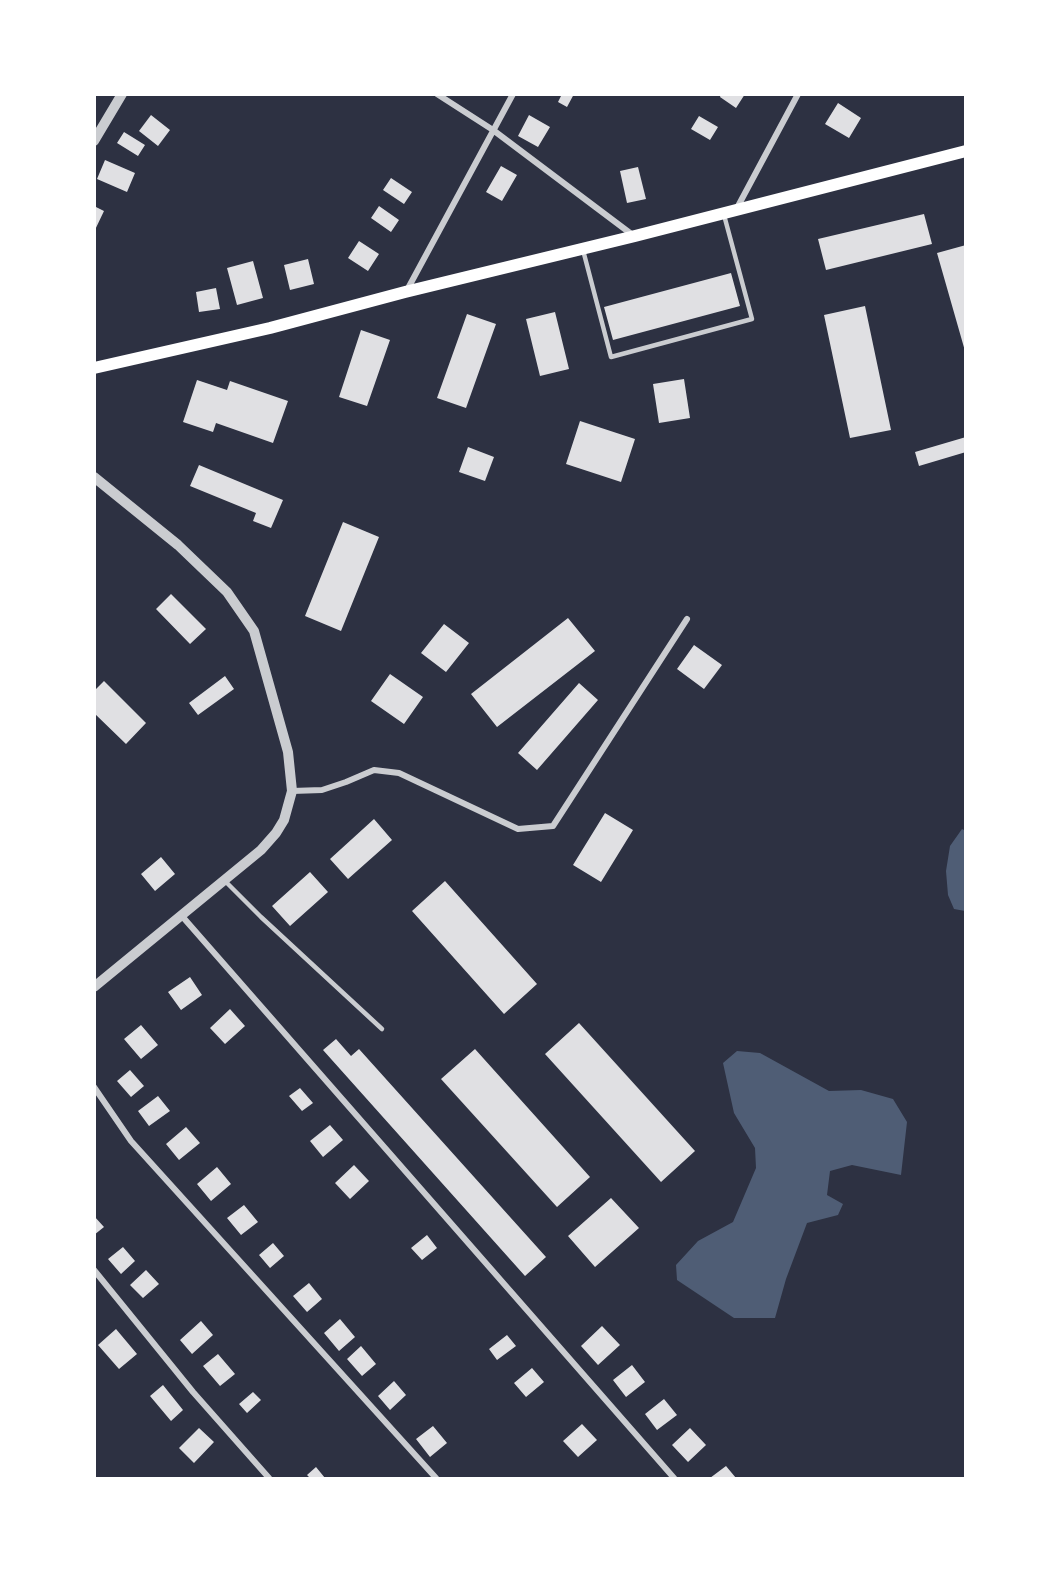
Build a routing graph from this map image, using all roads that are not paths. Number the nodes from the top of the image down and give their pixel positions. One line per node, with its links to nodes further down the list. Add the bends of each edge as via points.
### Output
1 (122, 94): 6 (street)
2 (437, 94): 5 (street)
3 (513, 94): 5 (street)
4 (798, 94): 8 (street)
5 (493, 130): 10 (street); 12 (street)
6 (94, 141)
7 (966, 150): 8 (main road)
8 (737, 209): 9 (main road)
9 (723, 212): 10 (main road); 11 (lane, via 752,319 611,357)
10 (635, 236): 11 (main road)
11 (583, 249): 12 (main road)
12 (405, 292): 13 (main road)
13 (94, 368)
14 (94, 477): 16 (street, via 178,545 227,592 254,631 288,752)
15 (687, 619): 16 (street, via 553,826 518,829 399,773 374,770 322,790)
16 (292, 791): 17 (street, via 276,833)
17 (225, 881): 18 (street); 20 (lane)
18 (180, 915): 19 (street); 25 (street)
19 (94, 987)
20 (382, 1029)
21 (94, 1087): 24 (street, via 131,1141)
22 (94, 1270): 23 (street)
23 (269, 1479)
24 (436, 1479)
25 (674, 1479)

